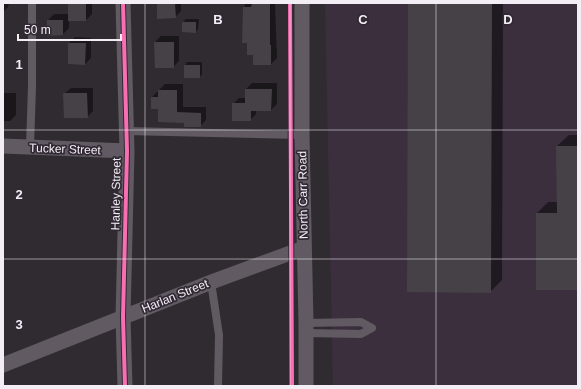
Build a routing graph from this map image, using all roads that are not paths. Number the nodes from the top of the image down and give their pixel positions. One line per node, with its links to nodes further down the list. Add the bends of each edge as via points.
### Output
1 (32, 3): 7 (lane)
2 (123, 3): 4 (street, Hanley Street)
3 (302, 3): 5 (street, North Carr Road)
4 (126, 131): 5 (lane); 8 (street, Hanley Street)
5 (302, 136): 9 (street, North Carr Road)
6 (3, 146): 7 (street, Tucker Street)
7 (30, 147): 8 (street, Tucker Street)
8 (126, 151): 11 (street, Hanley Street)
9 (304, 248): 10 (street, Harlan Street); 12 (street, North Carr Road)
10 (211, 282): 11 (street, Harlan Street); 15 (lane, via 219,335)
11 (124, 317): 13 (street, Harlan Street); 14 (street, Hanley Street)
12 (306, 328): 12 (lane, via 361,334 372,328 361,322); 16 (street, North Carr Road)
13 (3, 365)
14 (125, 386)
15 (218, 386)
16 (306, 386)

